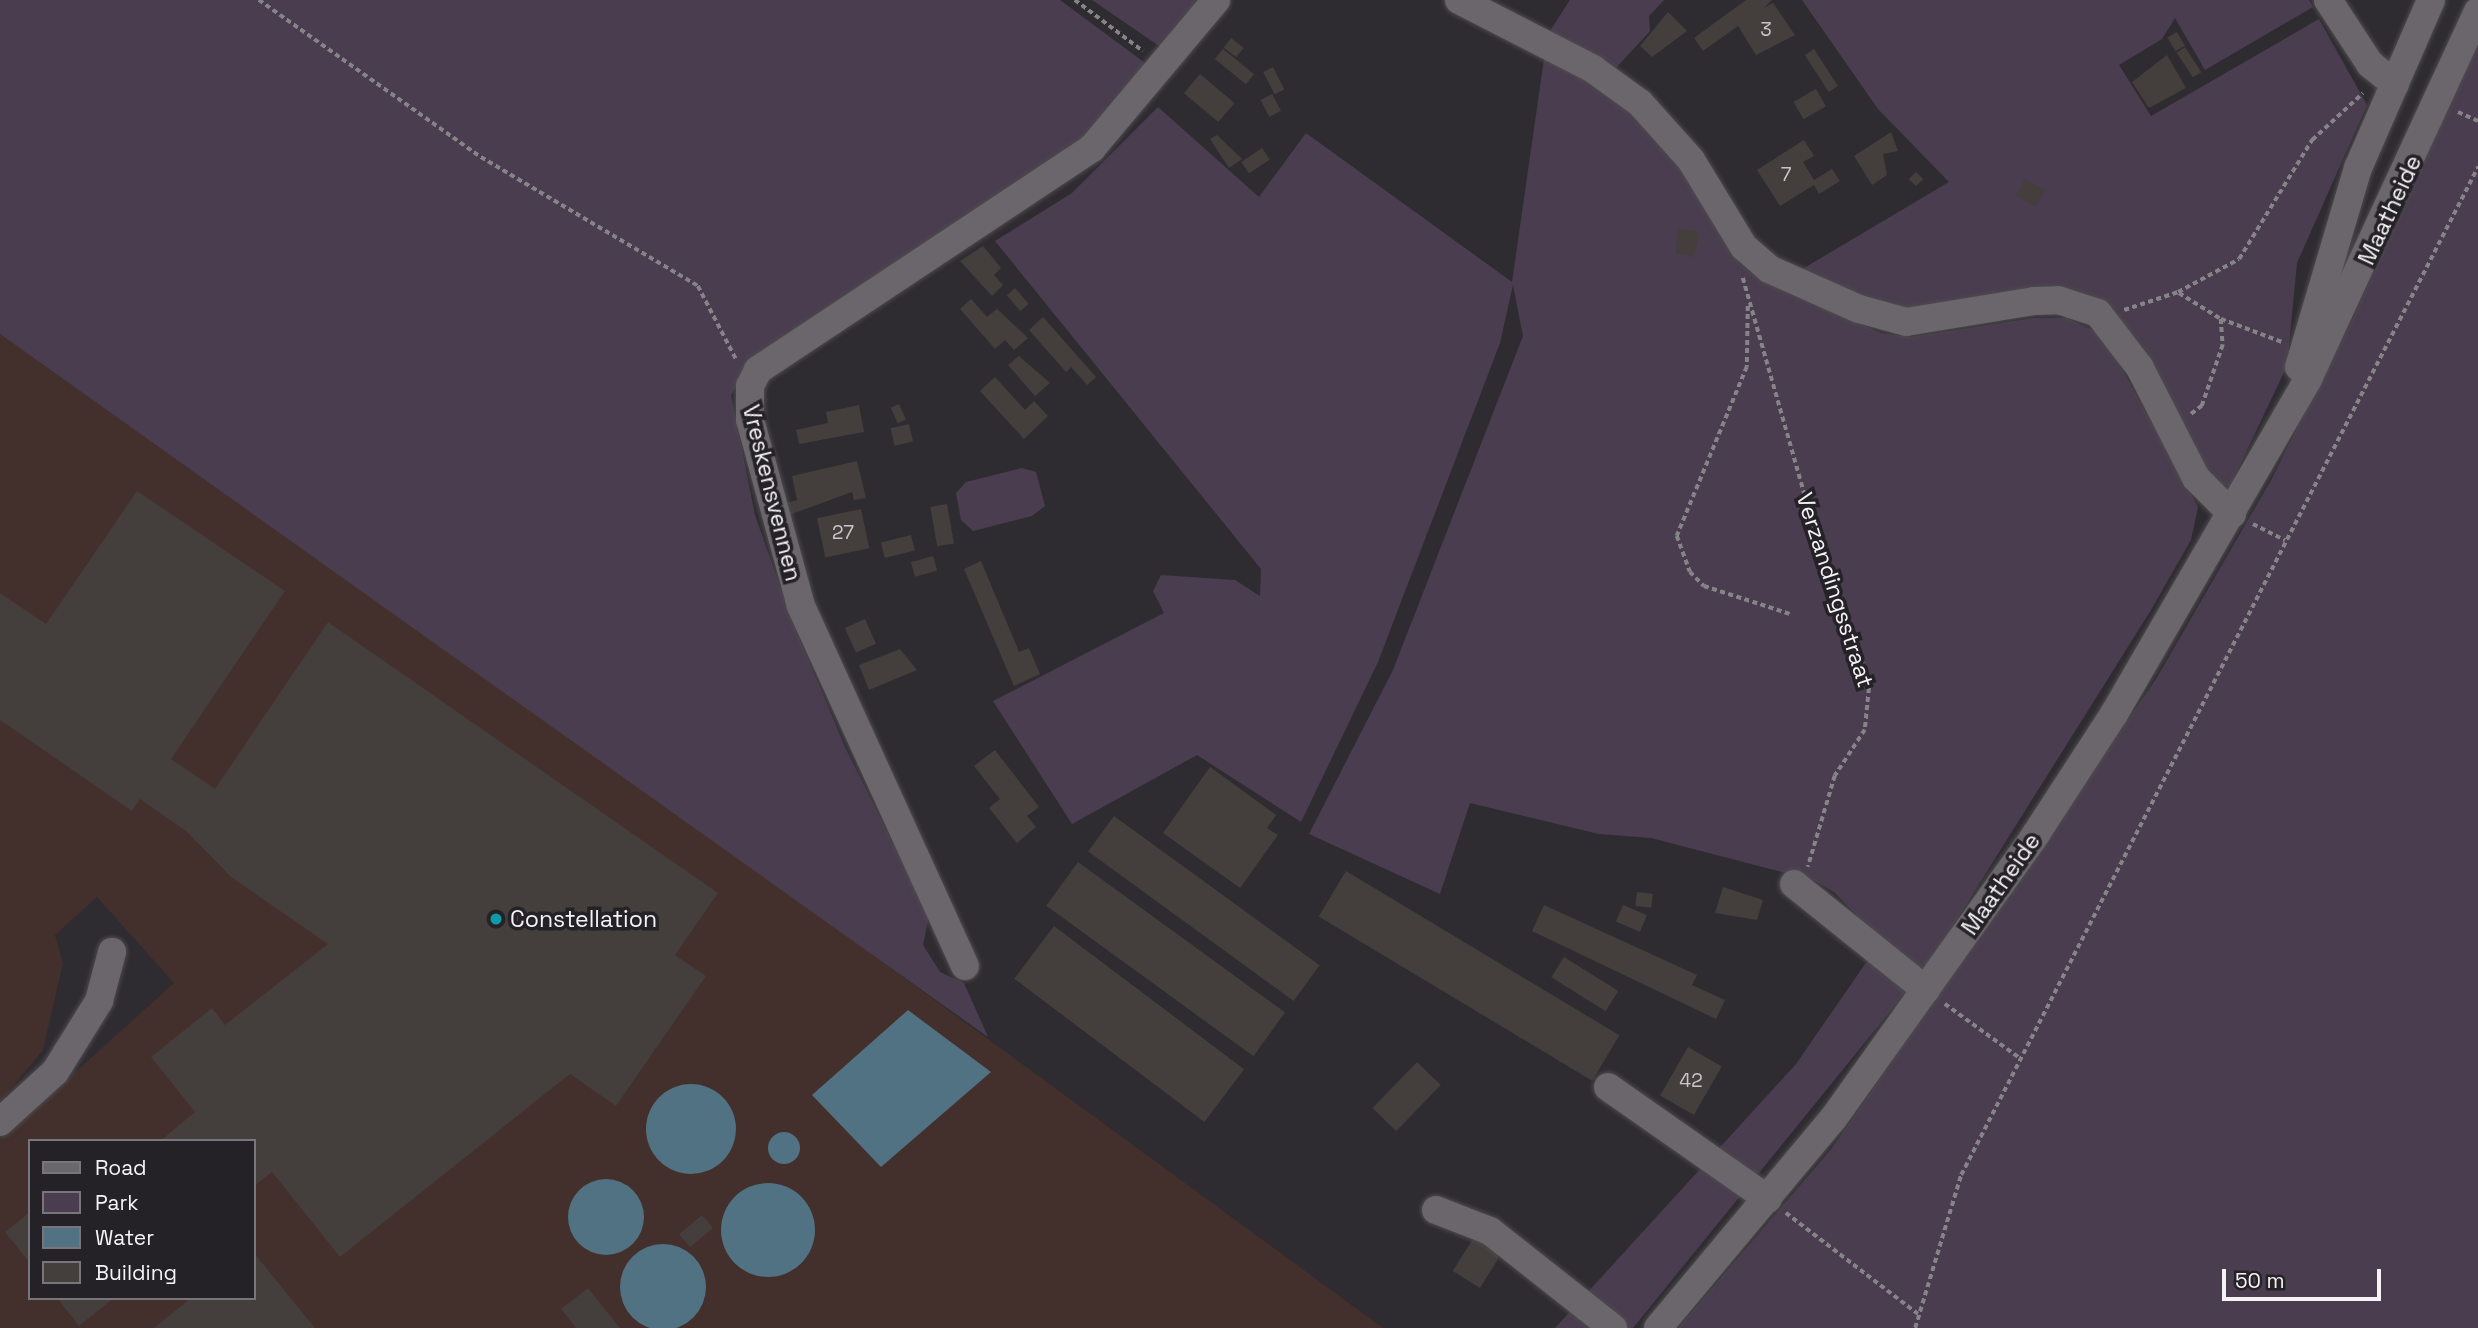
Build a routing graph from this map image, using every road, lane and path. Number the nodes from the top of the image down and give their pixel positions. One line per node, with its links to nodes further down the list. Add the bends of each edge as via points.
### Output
1 (259, 0): 19 (path, via 481,157 698,286)
2 (1075, 0): 8 (path)
3 (1216, 0): 8 (street, Vreskensvennen)
4 (1459, 0): 11 (street, via 1593,69 1640,103 1691,160)
5 (2328, 0): 9 (street)
6 (2431, 0): 9 (street, Maatheide)
7 (2478, 11): 13 (street, Maatheide)
8 (1164, 67): 19 (street, Vreskensvennen, via 1092,148 758,370)
9 (2388, 81): 12 (street, Maatheide); 14 (path, via 2312,140 2239,259)
10 (2478, 167): 23 (path)
11 (1744, 247): 15 (path, Verzandingsstraat); 16 (street, via 1790,279 1895,319 2058,300)
12 (2321, 282): 13 (street, via 2338,295); 18 (street, Maatheide)
13 (2352, 291): 20 (street, Maatheide)
14 (2178, 292): 16 (path); 17 (path)
15 (1747, 296): 24 (path, via 1747,368 1677,536 1690,572 1704,586); 25 (path, Verzandingsstraat, via 1834,597 1870,680 1865,730 1835,776)
16 (2102, 317): 21 (street, via 2126,345)
17 (2221, 319): 18 (path); 21 (path, via 2223,345 2202,406)
18 (2304, 351): 20 (street, Maatheide)
19 (750, 386): 27 (street, Vreskensvennen, via 750,420 801,606)
20 (2290, 404): 22 (street, Maatheide)
21 (2172, 429): 22 (street, via 2196,478)
22 (2232, 514): 23 (path); 28 (street, Maatheide, via 2074,777)
23 (2285, 540): 29 (path)
24 (1790, 614)
25 (1798, 885): 28 (street, via 1867,939 1892,969)
26 (112, 952): 31 (street, via 99,1001 55,1072)
27 (965, 967)
28 (1926, 990): 29 (path); 32 (street, Maatheide)
29 (2020, 1058): 34 (path, via 1961,1175)
30 (1608, 1087): 32 (street)
31 (0, 1122)
32 (1768, 1199): 34 (path); 36 (street, Maatheide)
33 (1436, 1210): 35 (street, via 1490,1231)
34 (1918, 1314): 37 (path)
35 (1613, 1328)
36 (1658, 1328)
37 (1915, 1328)

